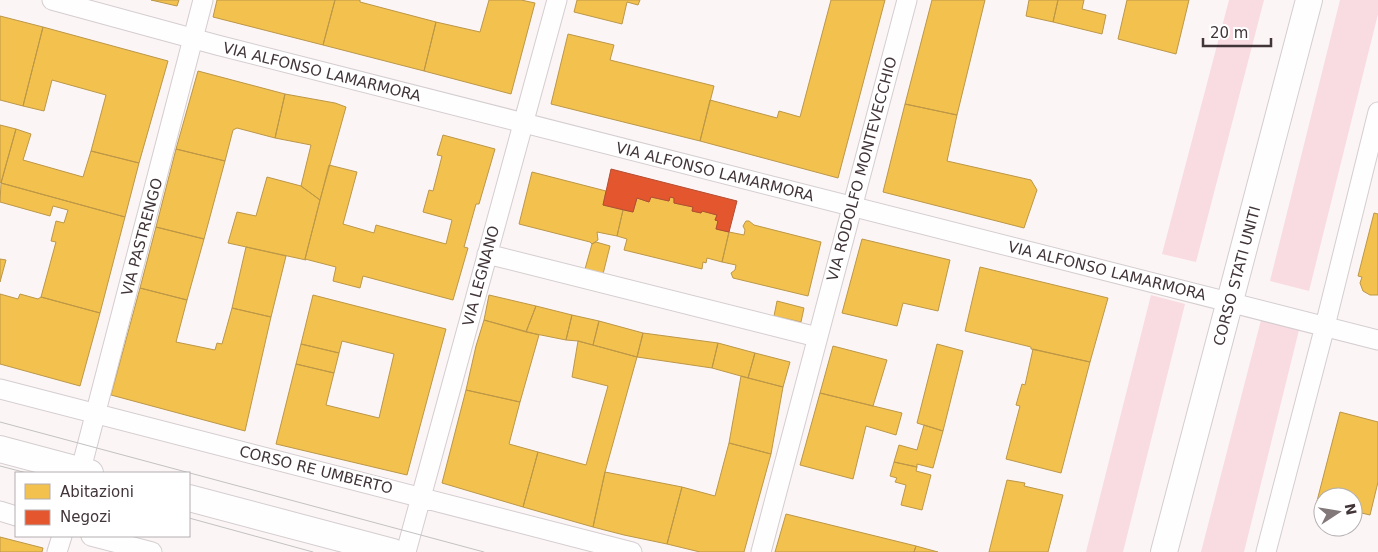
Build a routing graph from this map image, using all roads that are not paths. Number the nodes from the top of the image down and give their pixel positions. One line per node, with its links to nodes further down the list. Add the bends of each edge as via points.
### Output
1 (52, 0): 6 (street, VIA ALFONSO LAMARMORA)
2 (203, 0): 6 (street, VIA PASTRENGO)
3 (556, 0): 8 (street, VIA LEGNANO)
4 (907, 0): 9 (street, VIA RODOLFO MONTEVECCHIO)
5 (1309, 0): 11 (main road, CORSO STATI UNITI)
6 (193, 39): 8 (street, VIA ALFONSO LAMARMORA); 16 (street, VIA PASTRENGO)
7 (1378, 112): 12 (street)
8 (523, 123): 9 (street, VIA ALFONSO LAMARMORA); 10 (street, VIA LEGNANO)
9 (852, 207): 11 (street, VIA ALFONSO LAMARMORA); 13 (street, VIA RODOLFO MONTEVECCHIO)
10 (487, 254): 13 (street); 19 (street, VIA LEGNANO)
11 (1230, 302): 12 (street, VIA ALFONSO LAMARMORA); 31 (main road, CORSO STATI UNITI)
12 (1325, 326): 14 (street, VIA ALFONSO LAMARMORA); 32 (street)
13 (817, 337): 30 (street, VIA RODOLFO MONTEVECCHIO)
14 (1378, 340)
15 (0, 389): 16 (street, CORSO RE UMBERTO)
16 (96, 413): 18 (street, VIA PASTRENGO); 19 (street, CORSO RE UMBERTO)
17 (0, 449): 18 (main road)
18 (83, 472)
19 (421, 497): 28 (street, VIA LEGNANO); 29 (street, CORSO RE UMBERTO)
20 (190, 498): 27 (main road)
21 (0, 511): 22 (street)
22 (15, 516)
23 (62, 537): 25 (street)
24 (95, 537): 26 (street)
25 (57, 552)
26 (152, 552)
27 (393, 552)
28 (406, 552)
29 (632, 552)
30 (761, 552)
31 (1164, 552)
32 (1266, 552)

